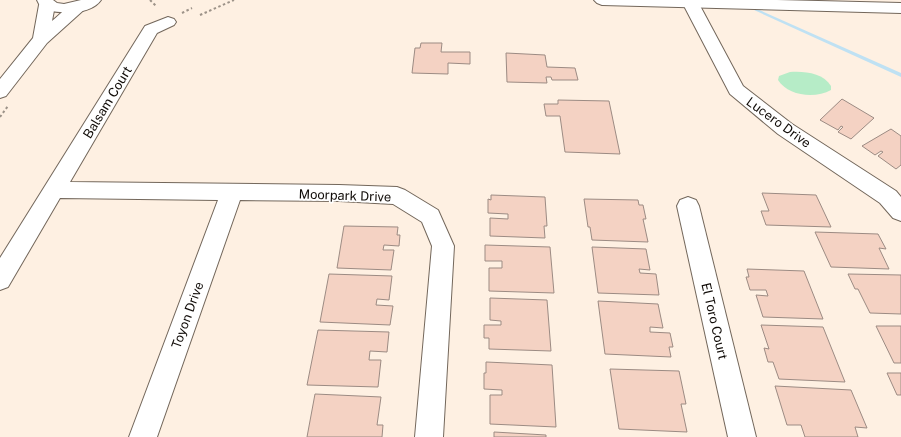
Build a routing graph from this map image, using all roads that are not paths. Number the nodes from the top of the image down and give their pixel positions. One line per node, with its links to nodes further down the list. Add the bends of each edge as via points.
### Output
1 (602, 0): 3 (street)
2 (46, 2): 4 (street, via 60,9); 8 (street)
3 (690, 2): 5 (street); 13 (street, Lucero Drive, via 736,90 785,129 888,197)
4 (86, 3): 8 (street)
5 (871, 4): 6 (street)
6 (901, 8)
7 (168, 22): 10 (street, Balsam Court, via 151,30)
8 (41, 39): 9 (street)
9 (0, 92)
10 (54, 190): 11 (street, Moorpark Drive); 14 (street, Balsam Court)
11 (232, 192): 15 (street, Toyon Drive); 16 (street, Moorpark Drive, via 397,196 430,216 443,246)
12 (688, 206): 17 (street, El Toro Court)
13 (901, 212)
14 (0, 280)
15 (143, 437)
16 (430, 437)
17 (742, 437)

